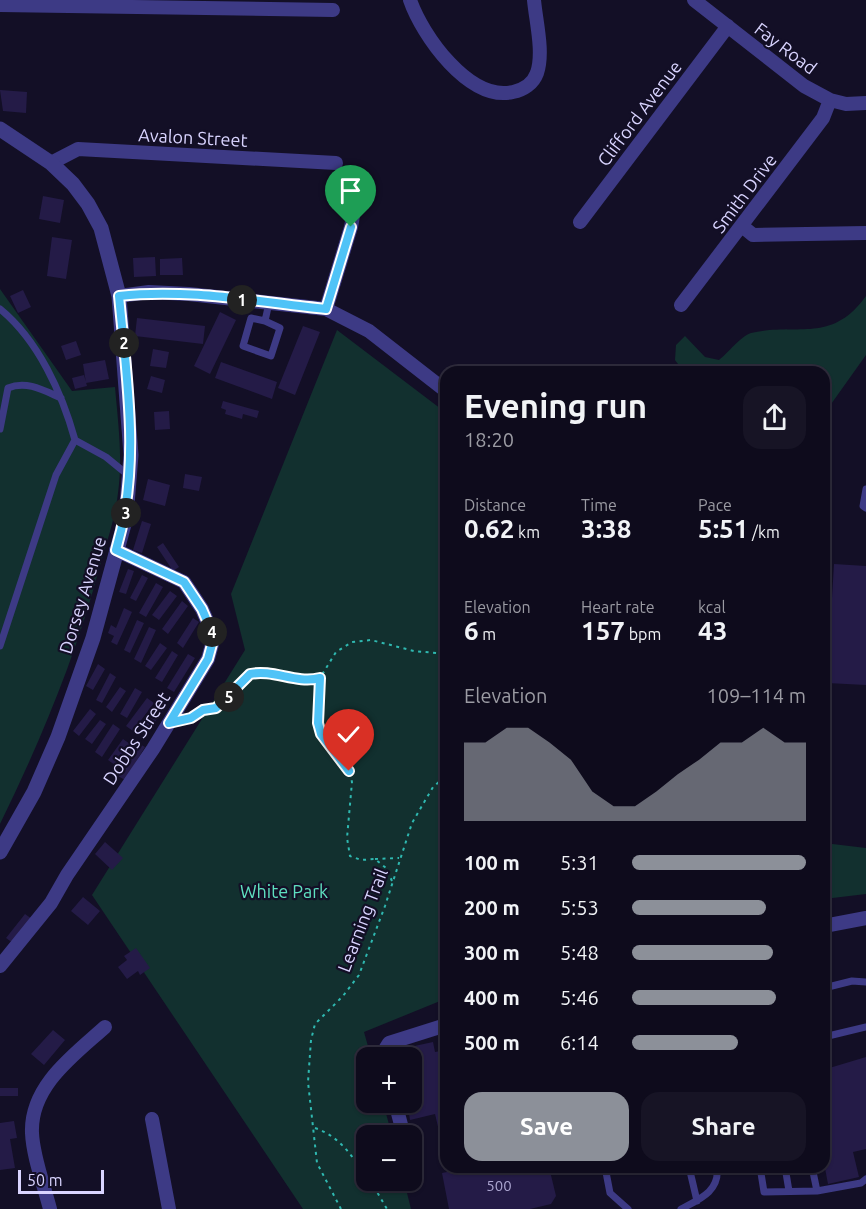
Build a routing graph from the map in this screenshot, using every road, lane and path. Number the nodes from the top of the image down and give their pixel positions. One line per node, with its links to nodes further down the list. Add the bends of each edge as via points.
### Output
1 (410, 0): 2 (street, via 423,30 450,63 480,86 507,94 520,91 537,73)
2 (534, 0)
3 (694, 0): 6 (street, Fay Road)
4 (0, 5): 5 (street)
5 (333, 10)
6 (728, 26): 7 (street, Fay Road, via 804,86); 13 (street, Clifford Avenue)
7 (830, 100): 8 (street, Fay Road); 14 (street, Smith Drive, via 823,118)
8 (866, 103)
9 (0, 129): 10 (street, Dorsey Avenue)
10 (51, 163): 11 (street, Avalon Street, via 78,149); 16 (street, Dorsey Avenue, via 88,204 101,228)
11 (336, 163)
12 (358, 187): 20 (street, via 351,227)
13 (580, 222)
14 (742, 226): 15 (street, via 753,235); 18 (street, Smith Drive)
15 (866, 233)
16 (119, 296): 17 (street, via 149,292); 28 (street, Dorsey Avenue, via 131,425)
17 (269, 303): 20 (street); 21 (lane)
18 (681, 305)
19 (0, 309): 22 (lane, via 36,351)
20 (326, 309): 23 (street, via 369,331)
21 (265, 321): 21 (lane, via 251,318 243,346 271,356 280,328)
22 (49, 374): 24 (lane); 25 (lane)
23 (440, 386)
24 (42, 388): 25 (lane); 26 (lane, via 8,388)
25 (61, 398): 27 (lane)
26 (0, 429)
27 (75, 440): 28 (lane, via 106,457); 32 (lane, via 56,475)
28 (130, 478): 31 (street, Dorsey Avenue, via 126,517)
29 (866, 489): 30 (lane)
30 (866, 508)
31 (116, 550): 35 (street, Dobbs Street, via 184,582 214,637 208,659); 37 (street, Dorsey Avenue, via 93,638 58,737)
32 (0, 646)
33 (440, 653): 34 (path, via 371,640 352,642 336,652)
34 (320, 678): 35 (path, via 280,678 269,672 250,674 216,708); 39 (path, via 321,734 349,771 352,782 347,838 350,856)
35 (169, 723): 43 (street, Dobbs Street, via 51,903)
36 (440, 781): 38 (path, Learning Trail, via 412,823)
37 (0, 852)
38 (399, 858): 39 (path); 40 (path, Learning Trail)
39 (375, 859): 40 (path, via 386,868)
40 (392, 881): 52 (path, Learning Trail, via 359,975 315,1024 308,1056)
41 (866, 918): 42 (street)
42 (830, 925)
43 (0, 966)
44 (866, 982): 45 (lane)
45 (830, 986)
46 (105, 1027): 65 (street, via 56,1071 35,1105 32,1133)
47 (440, 1027): 50 (street)
48 (866, 1028): 49 (lane)
49 (830, 1036)
50 (386, 1047)
51 (152, 1119): 66 (street)
52 (315, 1128): 53 (path, via 330,1133); 67 (path, Learning Trail, via 317,1163)
53 (356, 1162)
54 (606, 1173): 69 (lane, via 610,1192)
55 (691, 1173): 64 (lane)
56 (717, 1173): 64 (lane, via 716,1185)
57 (760, 1173): 62 (lane, via 764,1192)
58 (786, 1173): 62 (lane)
59 (813, 1173): 63 (lane)
60 (866, 1179): 63 (lane)
61 (376, 1191): 68 (path)
62 (789, 1191): 63 (lane)
63 (817, 1191)
64 (697, 1201): 70 (lane)
65 (50, 1209)
66 (169, 1209)
67 (341, 1209)
68 (387, 1209)
69 (628, 1209)
70 (681, 1209)

